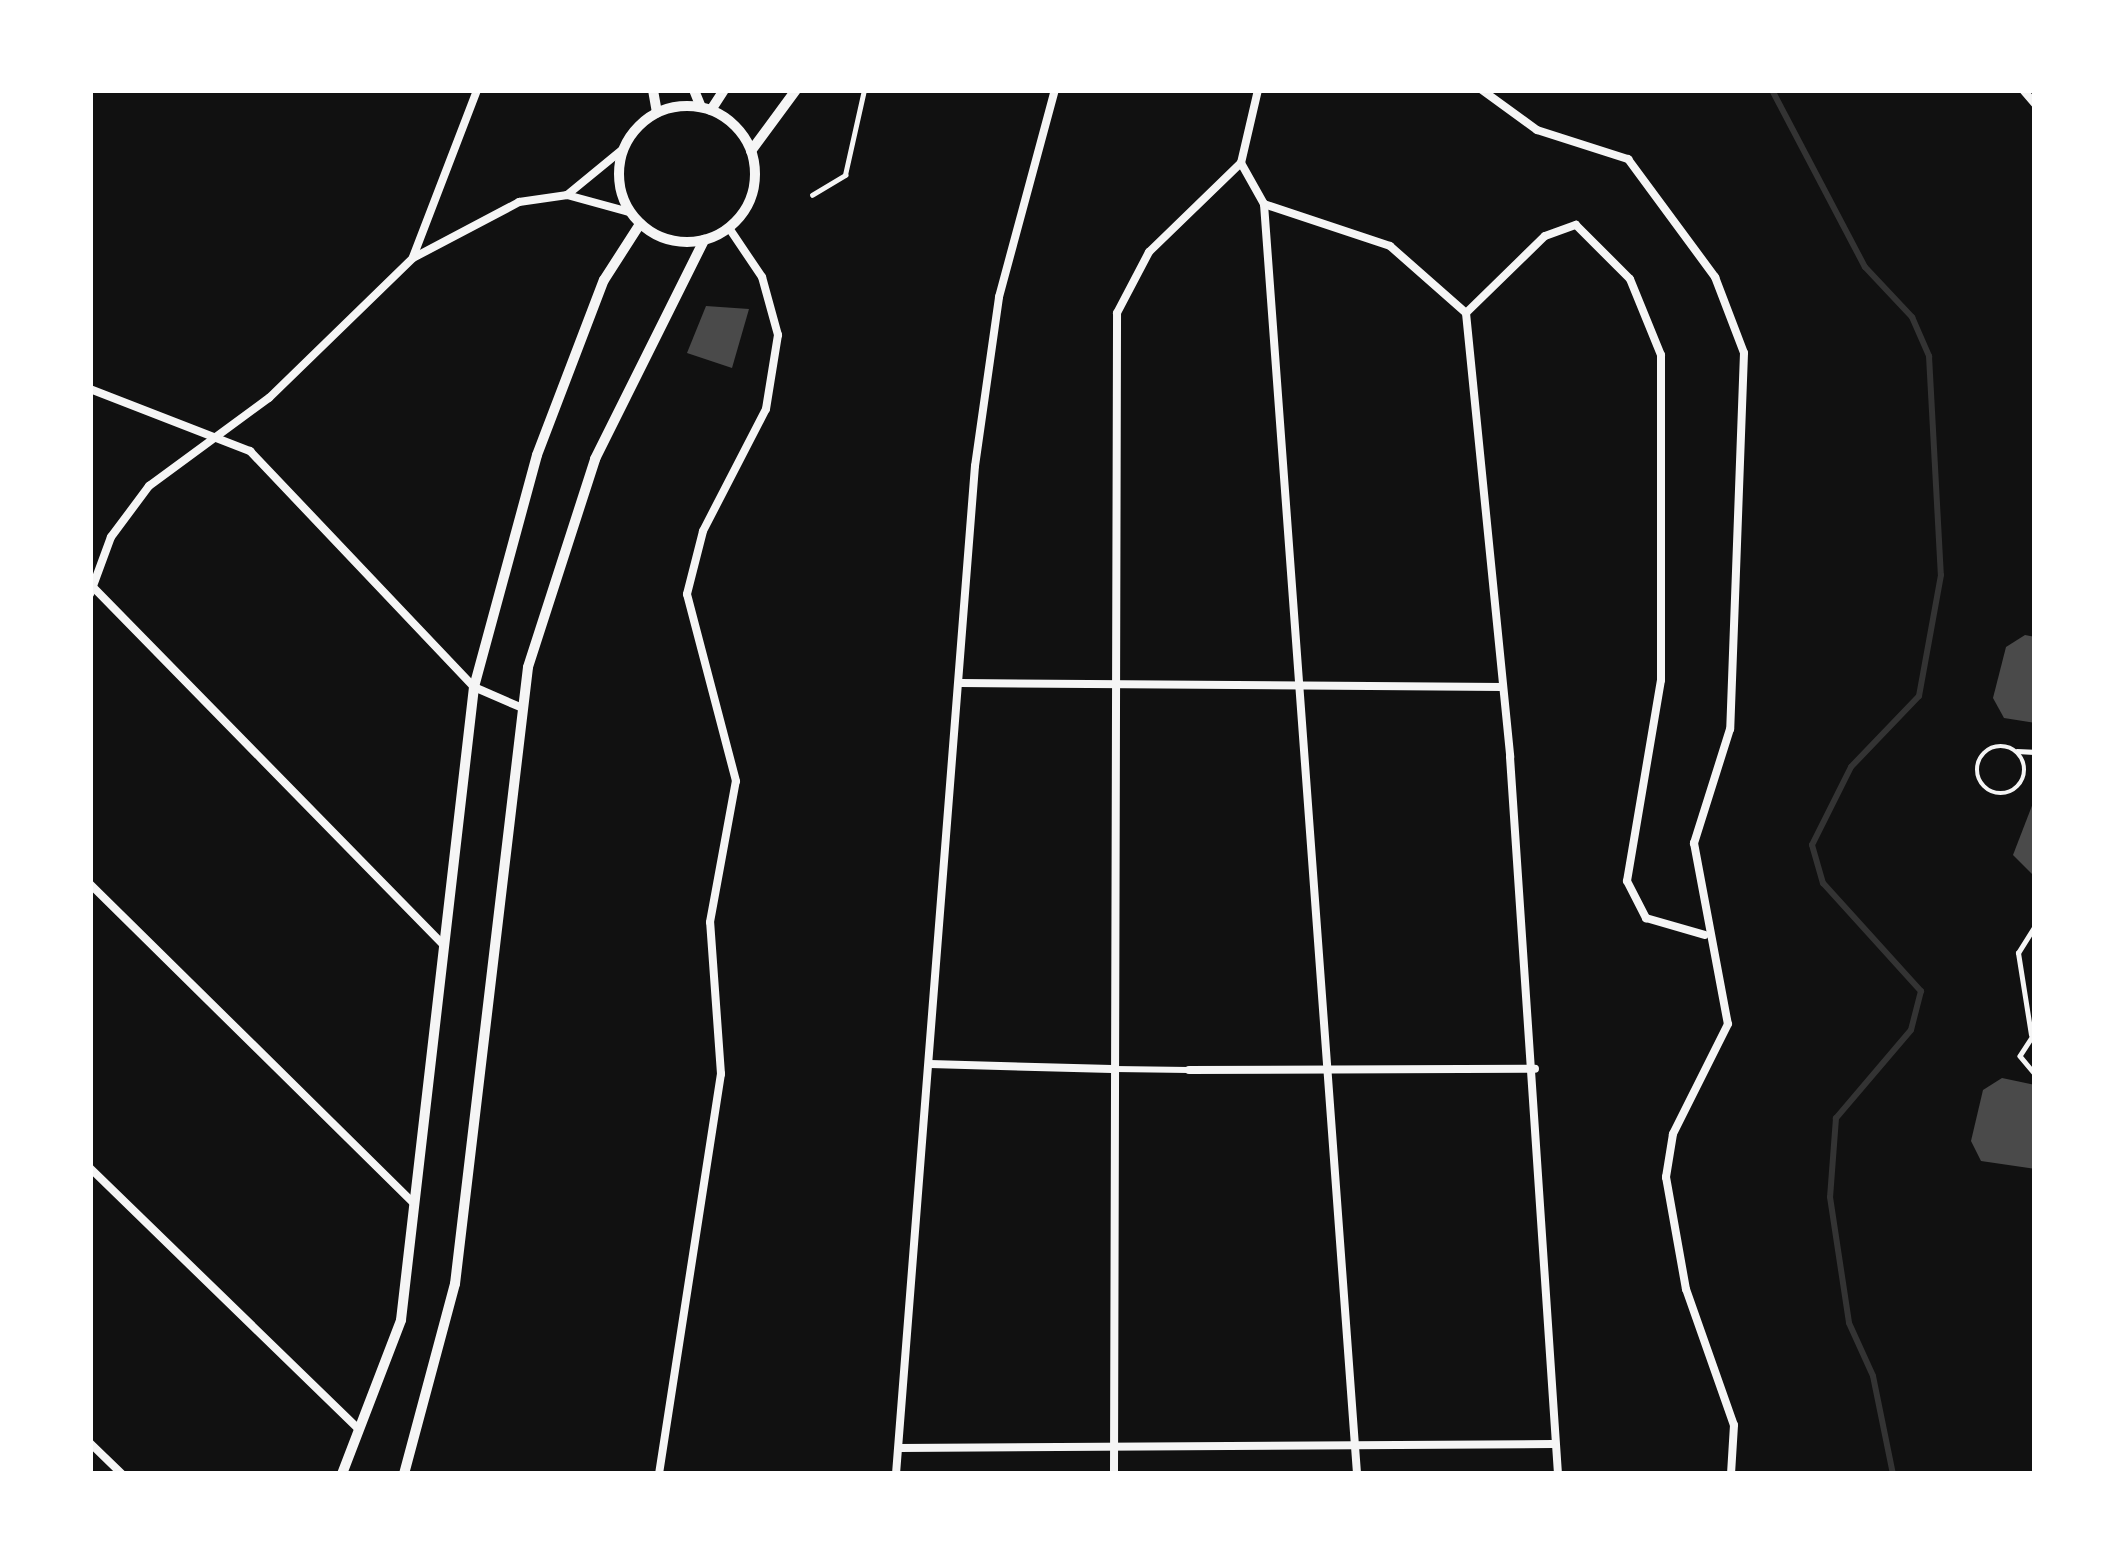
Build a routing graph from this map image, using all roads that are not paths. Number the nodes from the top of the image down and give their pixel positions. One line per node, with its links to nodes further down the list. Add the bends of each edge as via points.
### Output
1 (477, 90): 24 (street)
2 (653, 90): 13 (main road)
3 (694, 90): 12 (main road)
4 (724, 90): 12 (main road)
5 (796, 90): 15 (main road)
6 (864, 90): 18 (lane, via 845,175)
7 (1054, 90): 29 (street, via 999,297)
8 (1258, 90): 16 (street)
9 (1482, 90): 41 (street, via 1537,130 1628,159 1715,277 1744,353 1730,729 1694,843)
10 (2023, 90): 11 (street)
11 (2035, 104)
12 (706, 109): 13 (main road); 15 (main road)
13 (657, 112): 14 (main road)
14 (623, 149): 17 (street); 20 (main road)
15 (751, 151): 22 (main road, via 750,200)
16 (1241, 163): 19 (street); 30 (street, via 1149,252 1117,313)
17 (567, 195): 20 (street); 24 (street, via 519,202)
18 (812, 195)
19 (1264, 205): 25 (street, via 1390,246); 31 (street)
20 (629, 212): 21 (main road)
21 (640, 224): 23 (main road); 32 (main road, via 604,280 537,455)
22 (729, 228): 23 (main road); 63 (street, via 762,277 778,334 766,409 703,531 687,594 736,781 710,922 722,1074)
23 (704, 241): 34 (main road, via 574,509)
24 (412, 258): 27 (street)
25 (1466, 314): 33 (street); 41 (street, via 1545,236 1576,225 1630,279 1661,355 1661,680 1627,880 1646,918)
26 (90, 389): 27 (street)
27 (211, 441): 28 (street, via 149,486); 32 (street, via 250,451)
28 (91, 590): 42 (street)
29 (961, 683): 30 (street); 46 (street)
30 (1112, 684): 31 (street); 48 (street)
31 (1294, 686): 33 (street); 47 (street)
32 (474, 687): 34 (street); 42 (main road)
33 (1503, 687): 49 (street)
34 (520, 707): 62 (main road, via 455,1284)
35 (2016, 751): 36 (lane); 38 (lane); 38 (lane, via 1987,750 1977,777 2000,795)
36 (2035, 752)
37 (2035, 771): 38 (lane)
38 (2025, 772)
39 (90, 884): 53 (street)
40 (2035, 926): 45 (lane, via 2018,953)
41 (1705, 935): 68 (street, via 1728,1024 1673,1134 1666,1177 1686,1289 1734,1425)
42 (443, 944): 53 (main road)
43 (2035, 952): 44 (lane)
44 (2035, 978)
45 (2033, 1034): 51 (lane, via 2020,1056)
46 (930, 1064): 48 (street); 59 (street)
47 (1324, 1068): 49 (street); 50 (street); 56 (street)
48 (1112, 1069): 50 (street); 58 (street)
49 (1534, 1069): 57 (street)
50 (1190, 1070)
51 (2035, 1074)
52 (90, 1168): 54 (street)
53 (416, 1204): 54 (main road, via 401,1320)
54 (358, 1429): 61 (main road)
55 (90, 1443): 60 (street)
56 (1354, 1444): 57 (street); 58 (street); 66 (street)
57 (1553, 1444): 67 (street)
58 (1114, 1446): 59 (street); 65 (street)
59 (899, 1448): 64 (street)
60 (122, 1474)
61 (342, 1474)
62 (404, 1474)
63 (659, 1474)
64 (896, 1474)
65 (1114, 1474)
66 (1357, 1474)
67 (1558, 1474)
68 (1730, 1474)

